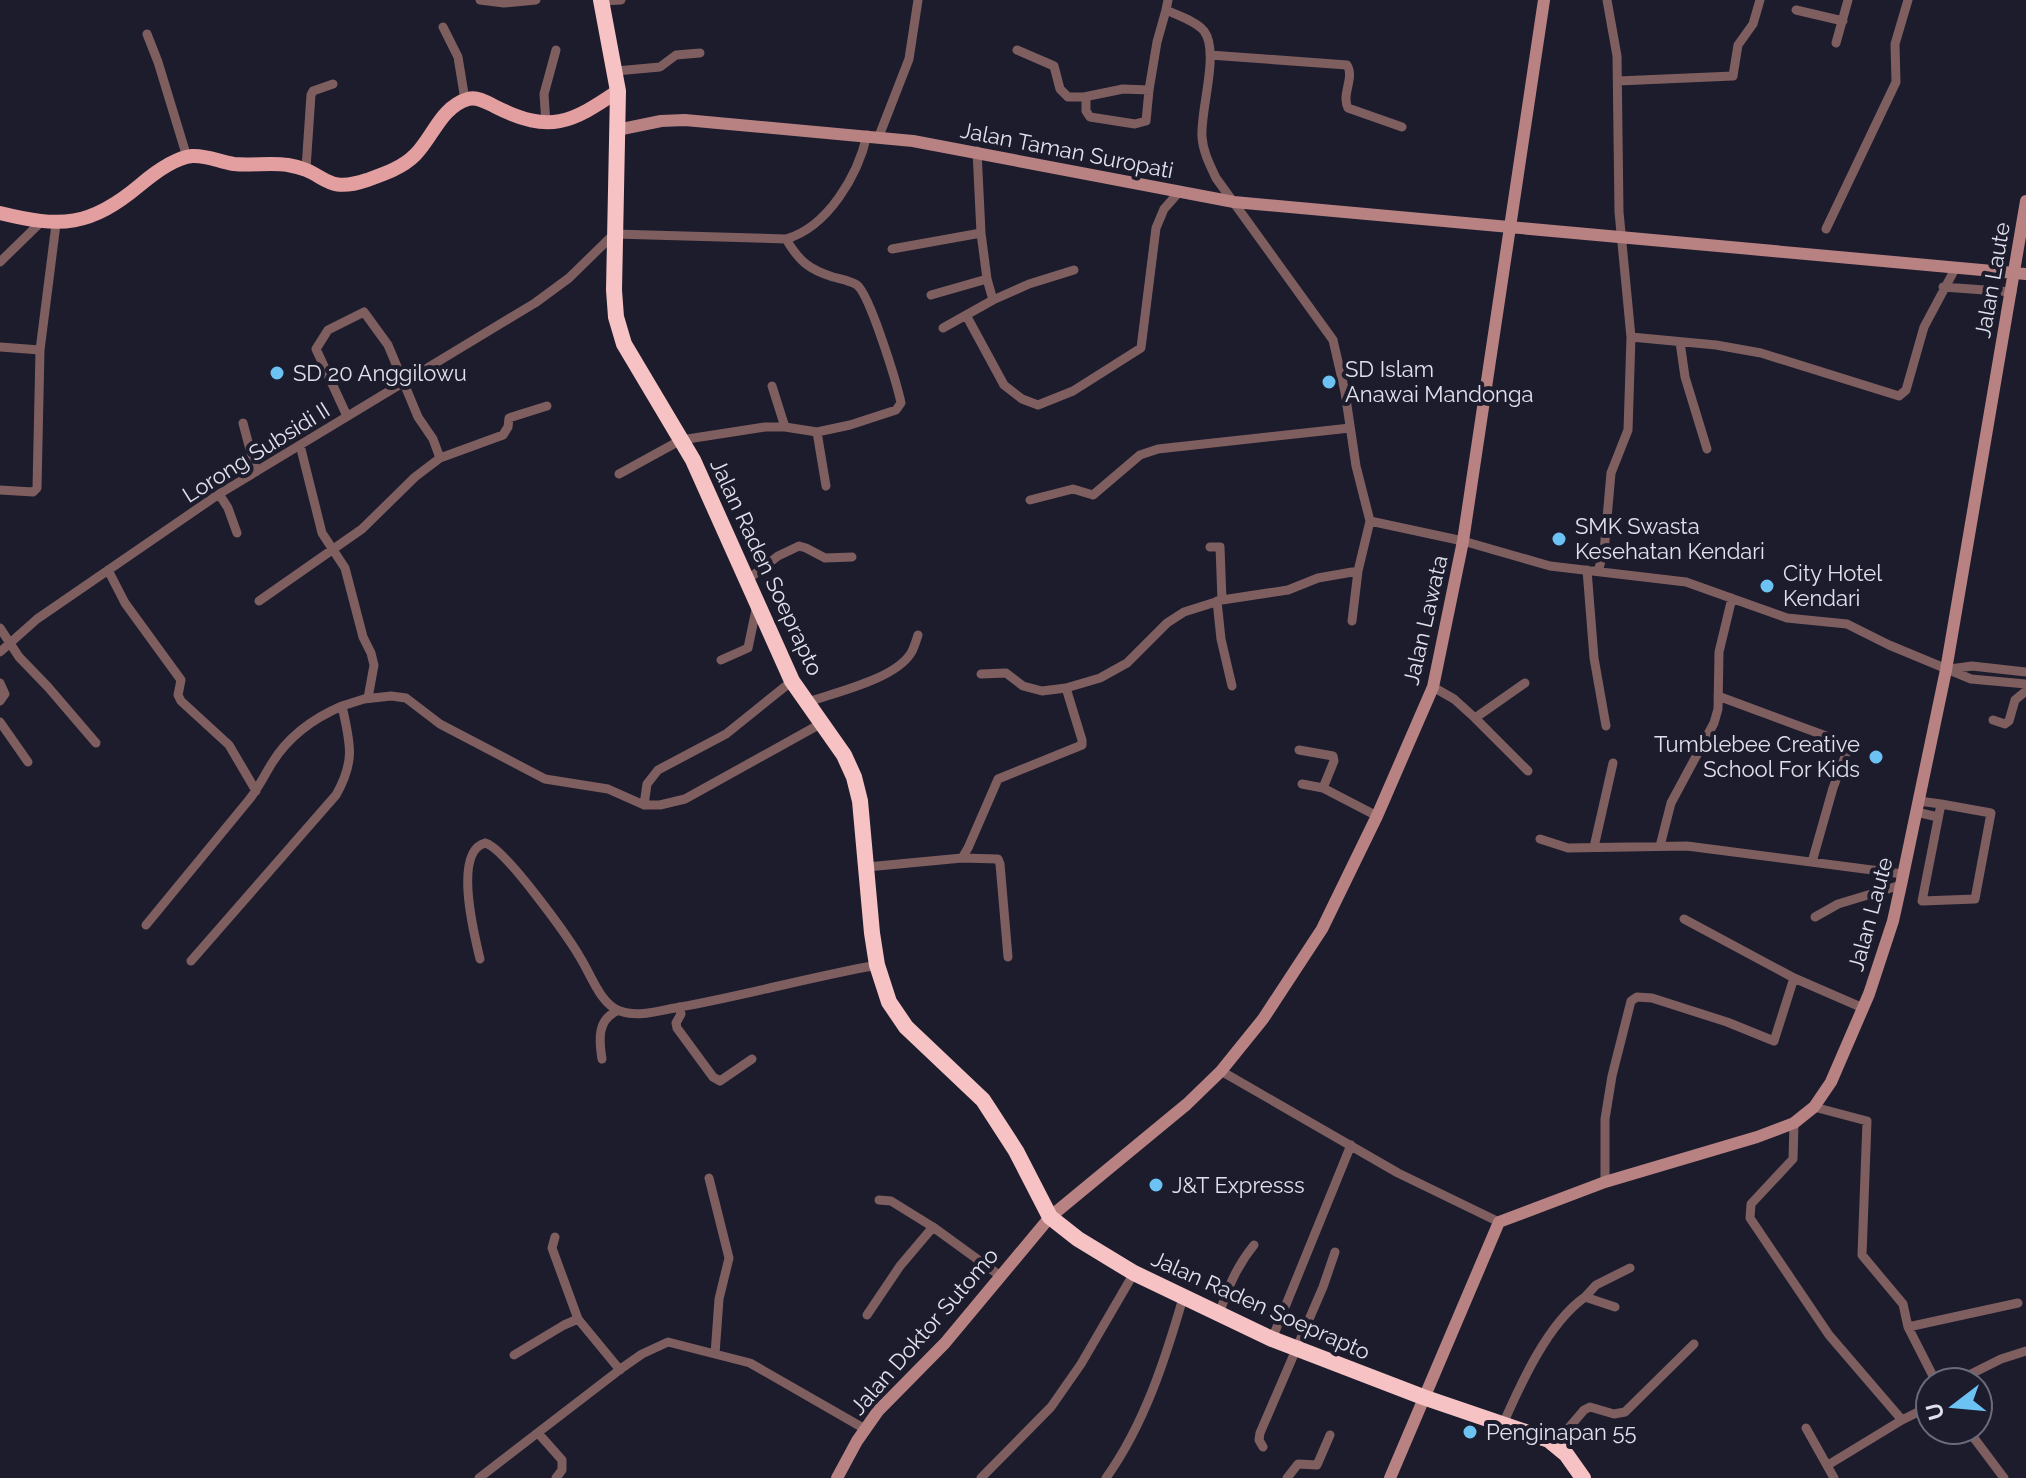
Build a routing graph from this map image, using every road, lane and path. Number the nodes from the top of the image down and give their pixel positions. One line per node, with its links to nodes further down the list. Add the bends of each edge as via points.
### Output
1 (480, 0): 2 (street)
2 (536, 0)
3 (621, 0): 10 (street)
4 (918, 0): 31 (street, via 909,59)
5 (1544, 0): 40 (street, Jalan Lawata)
6 (1607, 0): 22 (street)
7 (1760, 0): 22 (street, via 1753,24 1738,45 1733,76)
8 (1848, 0): 13 (street)
9 (1908, 0): 41 (street, via 1895,44 1896,82)
10 (601, 1): 21 (highway, Jalan Raden Soeprapto)
11 (1167, 5): 20 (street, via 1200,26); 24 (street)
12 (1796, 10): 13 (street)
13 (1843, 21): 16 (street)
14 (443, 27): 27 (street, via 458,57)
15 (147, 34): 33 (street)
16 (1836, 43)
17 (556, 50): 28 (street, via 544,94)
18 (1017, 50): 26 (street, via 1054,66 1068,97)
19 (700, 53): 21 (street, via 676,55 658,67)
20 (1210, 55): 29 (street, via 1347,65 1348,108); 37 (street, via 1204,149)
21 (616, 71): 25 (highway, Jalan Raden Soeprapto)
22 (1618, 81): 44 (street)
23 (333, 84): 34 (street, via 311,95)
24 (1149, 90): 26 (street); 26 (street, via 1146,121 1135,124 1090,117)
25 (618, 91): 28 (main road, via 585,112); 30 (highway, Jalan Raden Soeprapto)
26 (1086, 97)
27 (465, 100): 28 (main road, via 479,99 517,118); 34 (main road, via 449,109 411,158 388,172 342,187)
28 (546, 124)
29 (1402, 127)
30 (617, 130): 31 (street, Jalan Taman Suropati, via 685,120); 43 (highway, Jalan Raden Soeprapto)
31 (873, 136): 32 (street, Jalan Taman Suropati); 45 (street, via 843,192 811,227)
32 (977, 151): 35 (street, Jalan Taman Suropati); 42 (street)
33 (187, 157): 34 (main road); 39 (main road, via 99,213)
34 (306, 168)
35 (1179, 192): 37 (street, Jalan Taman Suropati); 56 (street, via 1156,228 1141,348 1073,391 1038,405 1022,399 1004,385)
36 (2026, 201): 50 (street, Jalan Laute)
37 (1234, 202): 40 (street, Jalan Taman Suropati); 68 (street, via 1333,340)
38 (0, 213): 39 (main road)
39 (49, 223): 47 (street); 61 (street)
40 (1511, 229): 44 (street, Jalan Taman Suropati); 82 (street, Jalan Lawata)
41 (1826, 229)
42 (981, 233): 46 (street); 51 (street)
43 (614, 234): 45 (street); 62 (street, Lorong Subsidi II, via 553,291); 70 (highway, Jalan Raden Soeprapto, via 616,317 624,344)
44 (1621, 236): 48 (street, Jalan Taman Suropati); 58 (street)
45 (786, 239): 69 (street, via 805,265 857,285 863,293 900,399 896,410)
46 (892, 249)
47 (0, 262)
48 (1956, 267): 50 (street, Jalan Taman Suropati); 52 (street)
49 (1074, 270): 55 (street)
50 (2020, 273): 53 (street, Jalan Laute)
51 (987, 279): 54 (street); 55 (street)
52 (1943, 287): 53 (street); 59 (street, via 1915,352 1906,390 1899,396 1761,353)
53 (2012, 292): 101 (street, Jalan Laute)
54 (931, 295)
55 (993, 300): 56 (street)
56 (966, 315): 57 (street)
57 (943, 328)
58 (1631, 337): 59 (street); 89 (street, via 1628,430 1611,473)
59 (1680, 342): 72 (street)
60 (0, 347): 61 (street)
61 (40, 350): 77 (street, via 37,488)
62 (405, 381): 65 (street, Lorong Subsidi II); 65 (street, via 364,312 328,330 316,349); 73 (street)
63 (772, 386): 67 (street)
64 (547, 406): 73 (street, via 509,418 503,435)
65 (347, 416): 71 (street, Lorong Subsidi II)
66 (243, 423): 74 (street)
67 (785, 427): 69 (street); 70 (street)
68 (1350, 428): 79 (street, via 1158,449 1140,455 1093,495 1073,489); 80 (street)
69 (817, 432): 76 (street)
70 (681, 440): 75 (street); 90 (highway, Jalan Raden Soeprapto)
71 (300, 445): 74 (street, Lorong Subsidi II); 84 (street, via 322,533)
72 (1707, 449)
73 (440, 458): 84 (street)
74 (256, 472): 78 (street, Lorong Subsidi II)
75 (619, 474)
76 (826, 486)
77 (0, 490)
78 (219, 494): 81 (street); 86 (street, Lorong Subsidi II)
79 (1030, 500)
80 (1370, 521): 82 (street); 88 (street)
81 (237, 533)
82 (1463, 541): 87 (street, via 1550,566); 109 (street, Jalan Lawata)
83 (1210, 547): 93 (street, via 1220,547)
84 (332, 550): 92 (street); 113 (street, via 345,568 374,665)
85 (852, 557): 90 (street, via 825,558 799,546)
86 (108, 570): 98 (street, Lorong Subsidi II); 129 (street, via 125,603 181,680 181,701 229,745)
87 (1587, 570): 89 (street); 121 (street)
88 (1358, 571): 93 (street); 95 (street)
89 (1598, 571): 91 (street, via 1686,582)
90 (747, 580): 94 (highway, Jalan Raden Soeprapto)
91 (1732, 598): 101 (street, via 1787,618 1847,624); 112 (street, via 1719,652)
92 (259, 601)
93 (1220, 601): 108 (street, via 1221,639); 110 (street, via 1173,618 1114,672)
94 (757, 605): 100 (street, via 748,648); 104 (highway, Jalan Raden Soeprapto)
95 (1352, 621)
96 (0, 628): 98 (street)
97 (918, 635): 115 (street, via 899,666)
98 (10, 643): 99 (street, Lorong Subsidi II); 122 (street)
99 (0, 652)
100 (721, 660)
101 (1946, 670): 102 (street, via 1972,666); 107 (street, via 1971,679); 132 (street, Jalan Laute)
102 (2026, 672)
103 (981, 674): 110 (street, via 1006,673 1023,686 1042,691)
104 (792, 681): 115 (highway, Jalan Raden Soeprapto); 131 (street, via 726,734 658,770 647,784)
105 (0, 683): 114 (street, via 5,694)
106 (1525, 683): 117 (street)
107 (2026, 684)
108 (1232, 686)
109 (1433, 687): 117 (street); 133 (street, Jalan Lawata)
110 (1066, 688): 138 (street, via 1082,745 998,779)
111 (2026, 691): 118 (street, via 2015,700 2009,721)
112 (1718, 696): 136 (street, via 1714,723 1671,803); 139 (street, via 1844,747)
113 (368, 698): 116 (street); 131 (street, via 406,698 440,724 545,779 608,789)
114 (0, 701)
115 (808, 702): 120 (highway, Jalan Raden Soeprapto)
116 (342, 706): 129 (street, via 295,736); 147 (street, via 351,750 345,780)
117 (1475, 718): 126 (street)
118 (1993, 720)
119 (0, 722): 124 (street)
120 (822, 723): 131 (street, via 685,799); 140 (highway, Jalan Raden Soeprapto, via 854,777)
121 (1606, 726)
122 (96, 743)
123 (1299, 750): 128 (street, via 1333,756)
124 (28, 762)
125 (1613, 763): 137 (street)
126 (1528, 771)
127 (1302, 784): 128 (street)
128 (1323, 788): 133 (street)
129 (256, 791): 144 (street)
130 (1941, 804): 132 (street); 134 (street); 134 (street, via 1991,813 1975,899 1922,901)
131 (644, 805)
132 (1917, 807): 134 (street); 141 (street, Jalan Laute)
133 (1377, 816): 155 (street, Jalan Lawata, via 1322,929 1263,1019)
134 (1938, 817)
135 (1540, 839): 137 (street, via 1559,847)
136 (1660, 846): 137 (street); 139 (street)
137 (1594, 847)
138 (962, 858): 140 (street); 145 (street, via 998,859)
139 (1812, 862): 141 (street)
140 (867, 867): 148 (highway, Jalan Raden Soeprapto)
141 (1902, 879): 142 (street); 151 (street, Jalan Laute)
142 (1815, 917)
143 (1684, 919): 149 (street)
144 (146, 925)
145 (1008, 957)
146 (480, 959): 152 (street, via 468,876 471,853 485,843 522,878)
147 (191, 961)
148 (877, 965): 150 (street); 162 (highway, Jalan Raden Soeprapto, via 896,1014 983,1100)
149 (1794, 978): 151 (street); 160 (street, via 1774,1041 1652,998 1631,1001 1607,1104)
150 (679, 1007): 152 (street); 154 (street, via 677,1028 713,1077 727,1079)
151 (1863, 1008): 156 (street, Jalan Laute, via 1831,1082)
152 (617, 1011): 153 (street, via 602,1025)
153 (602, 1059)
154 (752, 1059)
155 (1221, 1071): 158 (street); 162 (street, Jalan Lawata)
156 (1814, 1107): 157 (street, Jalan Laute); 178 (street, via 1867,1121 1862,1255 1903,1304)
157 (1794, 1123): 160 (street, Jalan Laute); 190 (street, via 1793,1159 1751,1204 1750,1218 1829,1335)
158 (1351, 1145): 163 (street); 179 (street)
159 (709, 1178): 183 (street, via 729,1258)
160 (1605, 1182): 163 (street, Jalan Laute)
161 (879, 1200): 164 (street, via 891,1201)
162 (1050, 1217): 169 (highway, Jalan Raden Soeprapto); 170 (street, Jalan Doktor Sutomo)
163 (1499, 1222): 188 (street)
164 (933, 1227): 170 (street); 176 (street)
165 (555, 1237): 177 (street, via 552,1248)
166 (1254, 1245): 175 (street, via 1229,1282)
167 (1335, 1252): 181 (street)
168 (1630, 1268): 171 (street, via 1596,1285)
169 (1134, 1273): 172 (highway, Jalan Raden Soeprapto); 203 (street, via 1051,1407)
170 (999, 1275): 193 (street, Jalan Doktor Sutomo)
171 (1585, 1297): 174 (street); 191 (street, via 1556,1327)
172 (1183, 1298): 175 (highway, Jalan Raden Soeprapto); 204 (street, via 1164,1362)
173 (2018, 1303): 178 (street)
174 (1615, 1307)
175 (1219, 1314): 179 (highway, Jalan Raden Soeprapto)
176 (867, 1315)
177 (578, 1319): 184 (street); 187 (street)
178 (1908, 1327): 185 (street)
179 (1272, 1339): 181 (highway, Jalan Raden Soeprapto)
180 (1694, 1344): 196 (street, via 1625,1412 1590,1407)
181 (1297, 1349): 188 (highway, Jalan Raden Soeprapto); 198 (street, via 1260,1433)
182 (2026, 1351): 186 (street)
183 (715, 1354): 187 (street, via 668,1342); 193 (street, via 769,1372)
184 (514, 1355)
185 (1928, 1366)
186 (1987, 1366)
187 (620, 1370): 194 (street)
188 (1423, 1397): 191 (highway, Jalan Raden Soeprapto); 206 (street)
189 (1914, 1414): 190 (street)
190 (1902, 1420): 199 (street)
191 (1503, 1424): 196 (highway, Jalan Raden Soeprapto)
192 (1806, 1428): 199 (street)
193 (865, 1429): 202 (street, Jalan Doktor Sutomo)
194 (538, 1433): 200 (street); 201 (street, via 562,1460)
195 (1330, 1435): 205 (street, via 1317,1465 1298,1464)
196 (1555, 1444): 207 (highway, Jalan Raden Soeprapto)
197 (1980, 1446): 209 (street)
198 (1263, 1447)
199 (1828, 1465): 208 (street)
200 (479, 1478)
201 (556, 1478)
202 (837, 1478)
203 (981, 1478)
204 (1106, 1478)
205 (1287, 1478)
206 (1390, 1478)
207 (1583, 1478)
208 (1834, 1478)
209 (2004, 1478)

